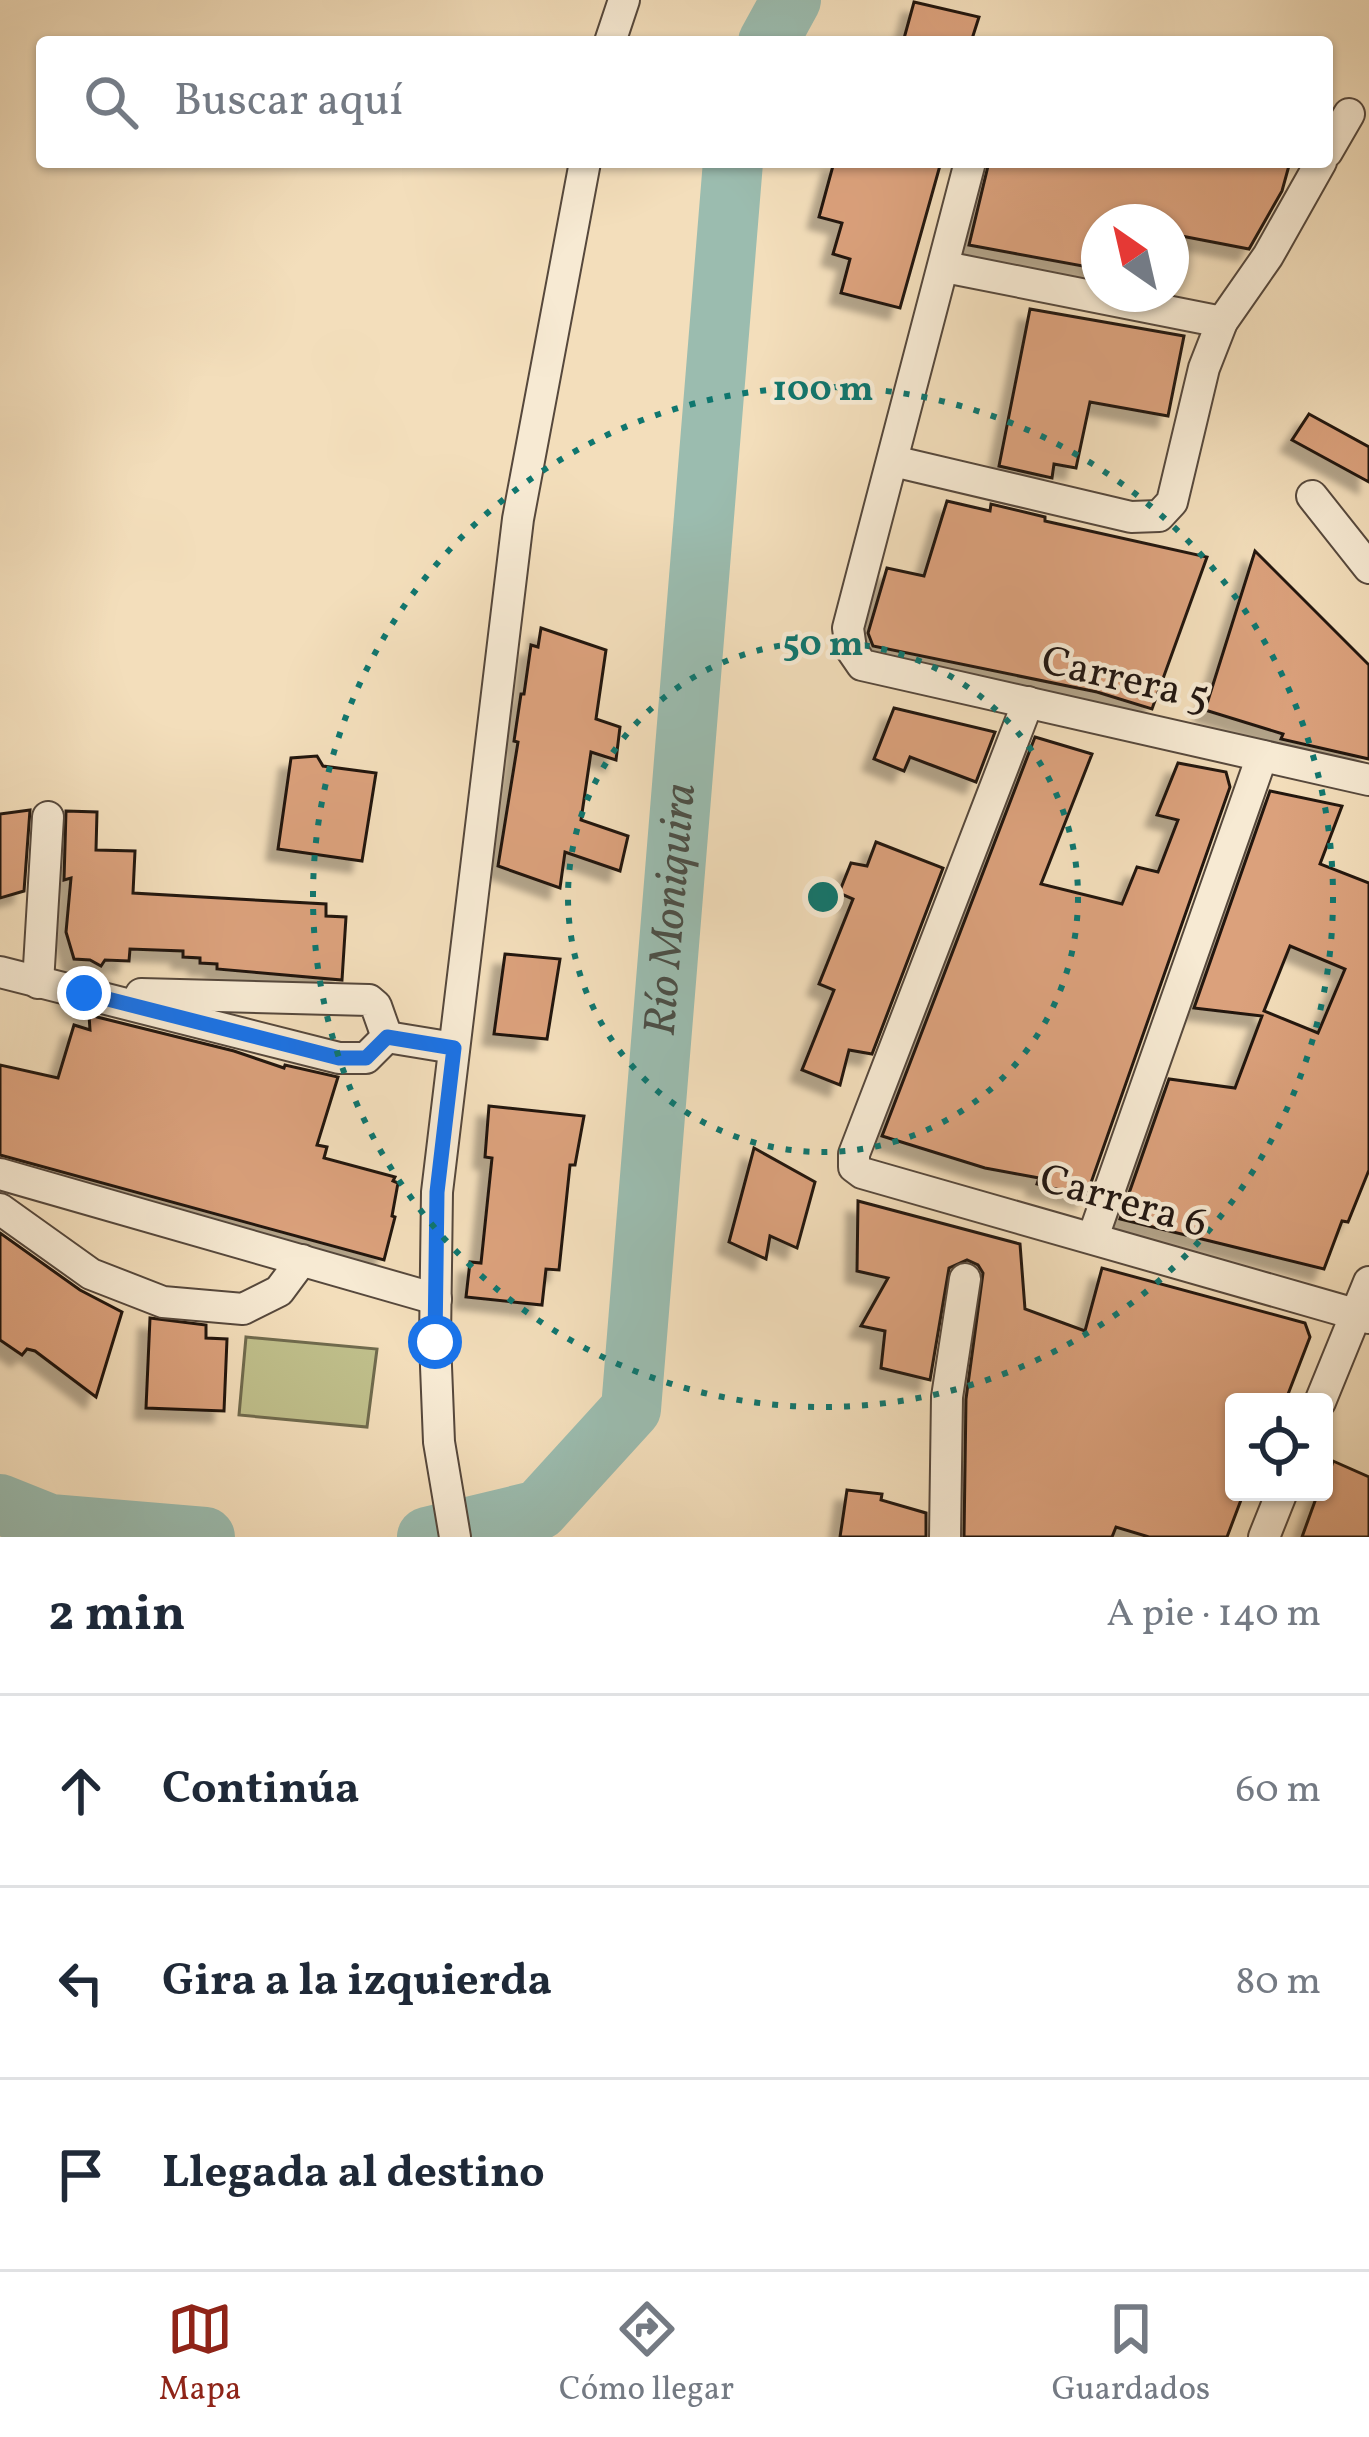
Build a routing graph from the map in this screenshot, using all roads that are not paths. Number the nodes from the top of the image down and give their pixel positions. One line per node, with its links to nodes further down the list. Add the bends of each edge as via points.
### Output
1 (624, 0): 2 (street)
2 (612, 36)
3 (1348, 114): 4 (street)
4 (1333, 141)
5 (584, 168): 21 (street, via 518,519)
6 (969, 168): 8 (street)
7 (1318, 168): 9 (street)
8 (946, 267): 9 (street); 10 (street)
9 (1222, 322): 10 (street, via 1172,502 1159,516 1131,517)
10 (893, 460): 13 (street, Carrera 5, via 848,628 851,649 862,665)
11 (1312, 496): 12 (street)
12 (1369, 568)
13 (1028, 702): 14 (street, Carrera 5); 24 (street, Carrera 6, via 854,1167)
14 (1262, 756): 15 (street, Carrera 5); 24 (street)
15 (1369, 780)
16 (48, 818): 18 (street)
17 (0, 972): 18 (street)
18 (38, 982): 19 (street)
19 (84, 993): 20 (street, via 339,1058 366,1058); 20 (street, via 369,1000)
20 (387, 1037): 21 (street)
21 (454, 1048): 28 (street, via 437,1192)
22 (0, 1174): 25 (street)
23 (0, 1209): 25 (street, via 91,1274 163,1302 243,1309 279,1291)
24 (1093, 1237): 29 (street, Carrera 6)
25 (302, 1260): 28 (street)
26 (965, 1279): 33 (street, via 946,1397)
27 (1369, 1282): 29 (street)
28 (436, 1299): 32 (street, via 440,1442)
29 (1362, 1317): 30 (street)
30 (1324, 1393)
31 (1278, 1501): 34 (street)
32 (455, 1537)
33 (945, 1537)
34 (1264, 1537)

